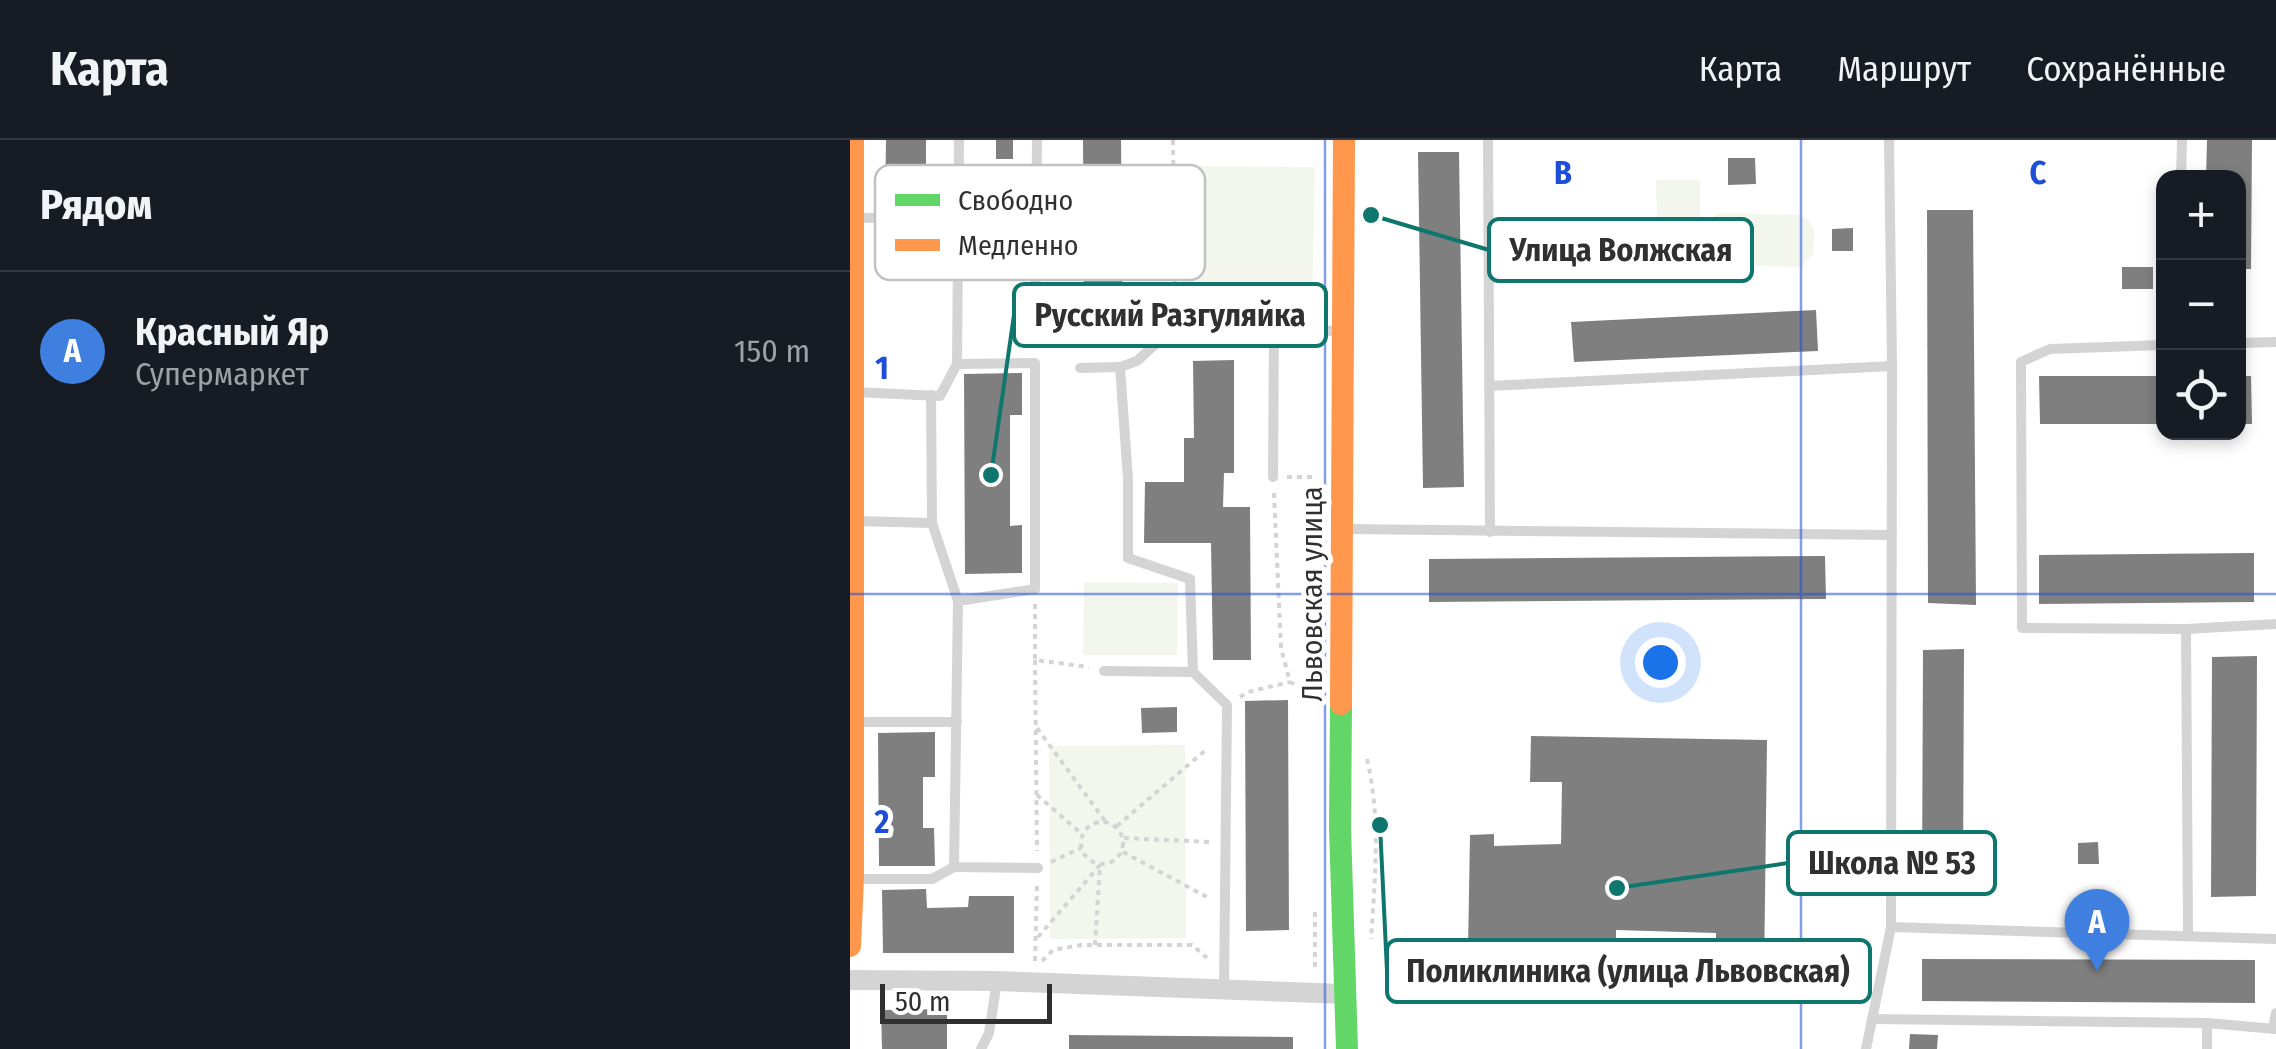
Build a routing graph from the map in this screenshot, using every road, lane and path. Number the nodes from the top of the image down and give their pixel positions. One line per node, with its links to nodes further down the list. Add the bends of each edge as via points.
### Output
1 (853, 140): 13 (street)
2 (959, 140): 9 (lane)
3 (1037, 140): 10 (lane)
4 (1173, 140): 11 (path)
5 (1344, 140): 21 (street, Львовская улица)
6 (1488, 140): 29 (lane)
7 (1888, 140): 26 (lane)
8 (2182, 140): 12 (lane)
9 (959, 165)
10 (1037, 165)
11 (1173, 165)
12 (2181, 170)
13 (853, 218): 14 (lane); 30 (street)
14 (875, 218)
15 (958, 280): 25 (lane)
16 (1036, 280): 20 (lane)
17 (1175, 280): 18 (path)
18 (1175, 326): 19 (lane); 27 (lane, via 1137,361)
19 (1274, 329): 21 (lane); 32 (lane)
20 (1035, 331)
21 (1344, 331): 36 (street, Львовская улица)
22 (2276, 342): 23 (lane)
23 (2246, 343)
24 (2156, 344): 42 (lane, via 2050,349 2021,362 2022,628)
25 (957, 364): 31 (lane, via 940,396); 39 (lane, via 1034,363)
26 (1892, 366): 29 (lane); 38 (lane)
27 (1120, 367): 28 (lane); 45 (lane, via 1128,558 1190,579)
28 (1080, 368)
29 (1489, 386): 37 (lane)
30 (853, 392): 31 (lane); 34 (street)
31 (931, 395): 35 (lane)
32 (1273, 477): 33 (path); 46 (path, via 1280,648)
33 (1317, 477)
34 (852, 520): 35 (lane); 49 (street)
35 (932, 523): 40 (lane)
36 (1342, 529): 37 (lane); 77 (street, Львовская улица)
37 (1490, 532): 38 (lane)
38 (1892, 535): 66 (lane)
39 (1035, 589): 40 (lane); 43 (path)
40 (958, 601): 50 (lane)
41 (2276, 624): 42 (lane)
42 (2186, 629): 67 (lane)
43 (1035, 660): 44 (path); 51 (path)
44 (1104, 671): 45 (lane)
45 (1193, 672): 48 (lane)
46 (1290, 682): 47 (path); 48 (path, via 1248,692)
47 (1316, 694)
48 (1227, 705): 52 (lane)
49 (852, 722): 50 (lane); 64 (street)
50 (957, 722): 62 (lane)
51 (1036, 726): 53 (path); 54 (path)
52 (1227, 732): 55 (path); 58 (lane)
53 (1037, 795): 56 (path); 63 (path)
54 (1105, 821): 55 (path); 56 (path)
55 (1117, 826): 57 (path)
56 (1082, 834): 59 (path)
57 (1124, 838): 58 (path); 60 (path)
58 (1226, 843): 65 (lane)
59 (1080, 848): 61 (path); 63 (path)
60 (1122, 852): 61 (path); 65 (path)
61 (1100, 865): 69 (path); 70 (path)
62 (954, 867): 63 (lane); 64 (lane, via 932,879)
63 (1038, 868): 69 (path)
64 (853, 879): 71 (street)
65 (1225, 906): 75 (lane)
66 (1892, 927): 67 (lane); 79 (lane)
67 (2188, 934): 68 (lane)
68 (2276, 939)
69 (1036, 940): 70 (path, via 1035,968 1052,950)
70 (1095, 945): 75 (path, via 1192,945)
71 (850, 946)
72 (1316, 958): 73 (path)
73 (1306, 967)
74 (850, 980): 76 (street)
75 (1224, 980): 76 (street); 77 (street)
76 (997, 982): 82 (lane)
77 (1344, 994): 83 (street, Львовская улица)
78 (2276, 1013): 81 (lane)
79 (1873, 1019): 80 (lane); 84 (lane)
80 (2207, 1023): 81 (lane); 85 (lane)
81 (2275, 1029)
82 (981, 1049)
83 (1347, 1049)
84 (1866, 1049)
85 (2207, 1049)

